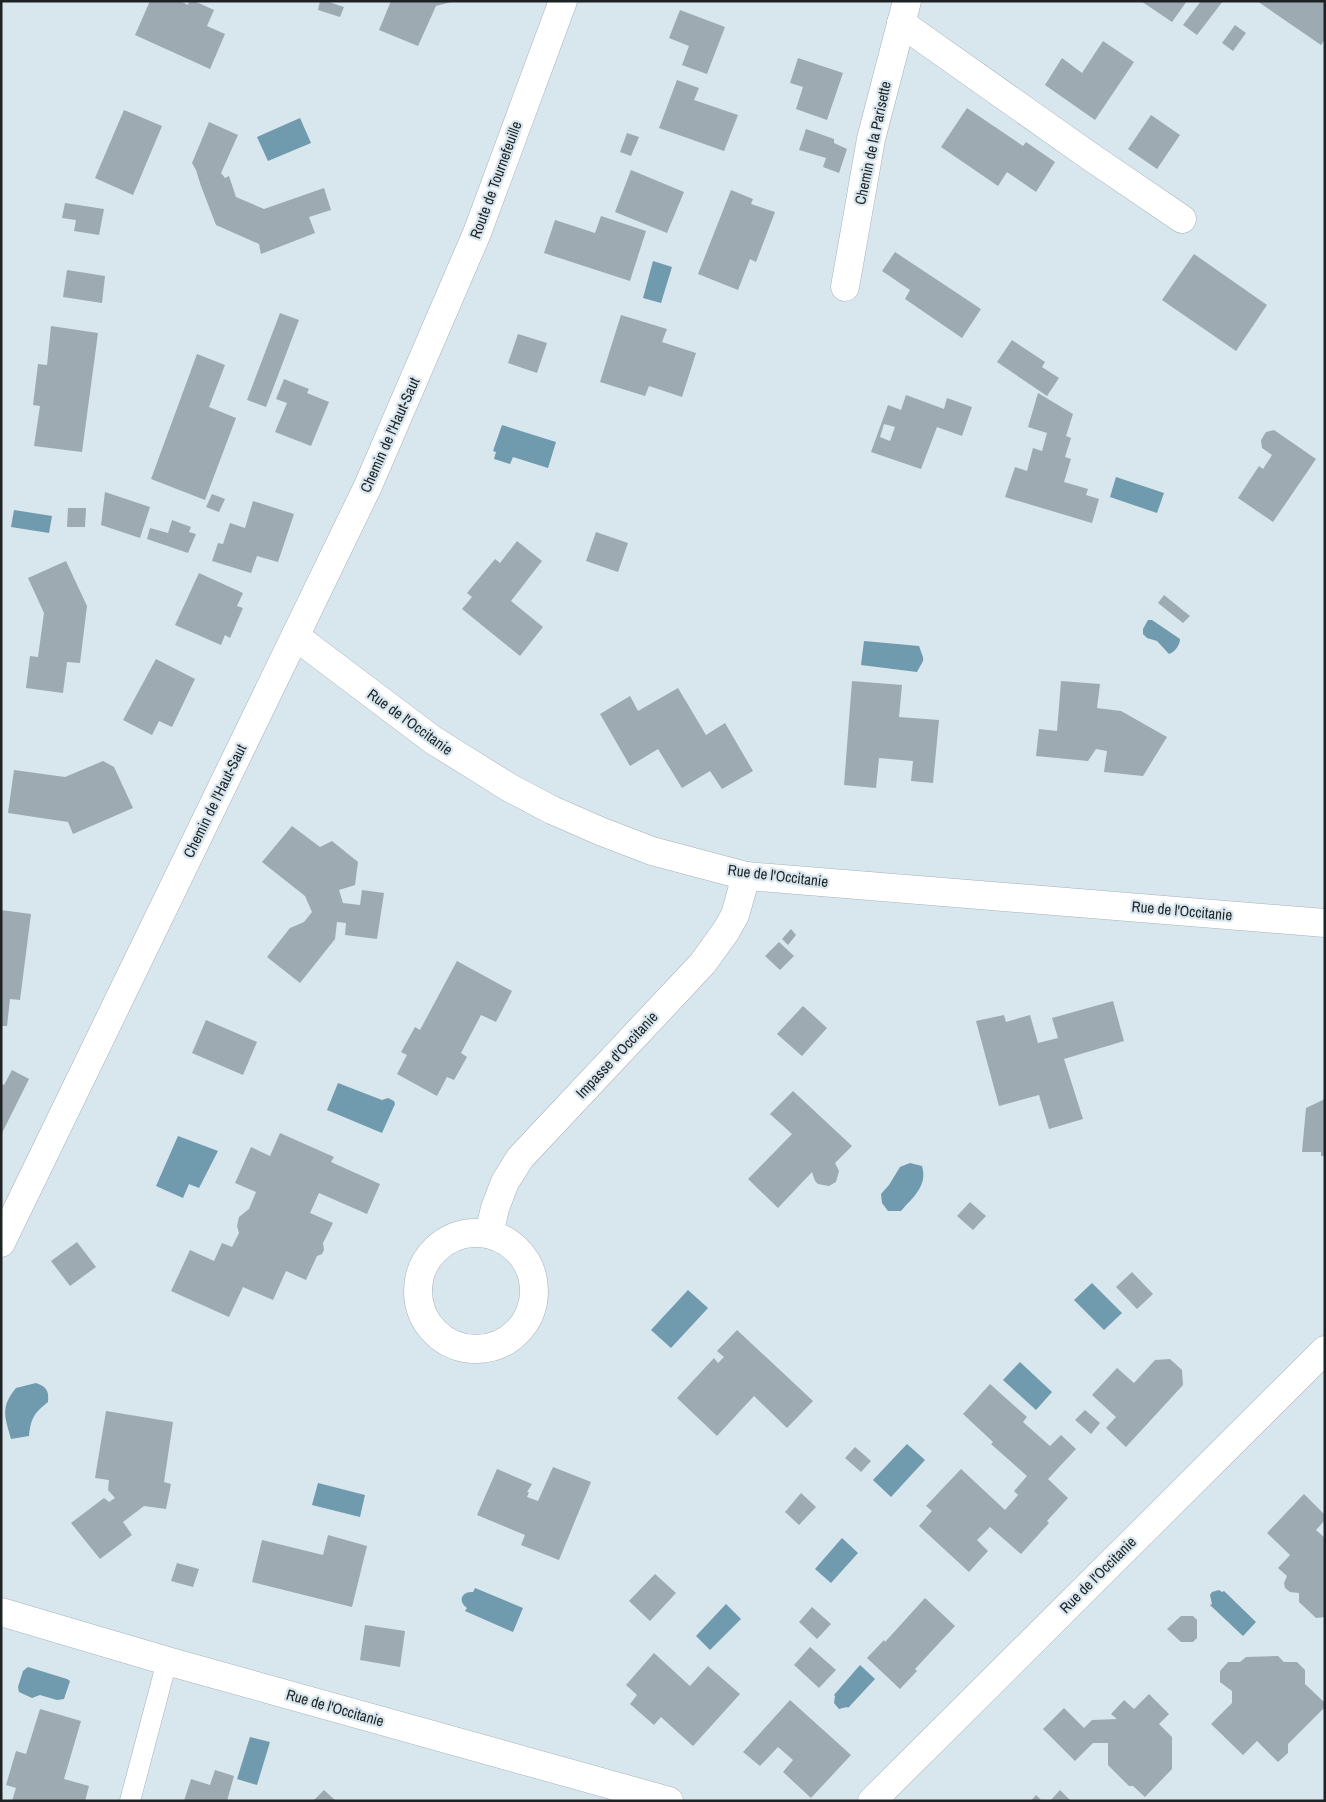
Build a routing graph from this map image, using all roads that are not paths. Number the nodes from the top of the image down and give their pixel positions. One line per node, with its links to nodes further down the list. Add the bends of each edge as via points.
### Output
1 (563, 1): 5 (street, Route de Tournefeuille, via 477,233)
2 (904, 12): 3 (street, via 1088,155); 4 (street, Chemin de la Parisette, via 871,139)
3 (1182, 219)
4 (845, 287)
5 (425, 356): 6 (street, Chemin de l'Haut-Saut, via 368,486)
6 (295, 636): 7 (street, Rue de l'Occitanie, via 433,740 552,810 652,851); 10 (street, Chemin de l'Haut-Saut)
7 (746, 876): 8 (street, Rue de l'Occitanie); 9 (street, Impasse d'Occitanie, via 735,915 703,963 520,1158 505,1182)
8 (1325, 923)
9 (489, 1234): 9 (street, via 466,1233 444,1242 427,1257 418,1278 418,1302 426,1323 442,1340 463,1348 486,1349 508,1341 524,1325 534,1304 534,1281 526,1260 510,1243)
10 (1, 1243)
11 (1325, 1350): 16 (street, Rue de l'Occitanie)
12 (1, 1612): 13 (street, Rue de l'Occitanie)
13 (167, 1661): 14 (lane); 15 (street, Rue de l'Occitanie)
14 (130, 1801)
15 (669, 1801)
16 (872, 1801)

